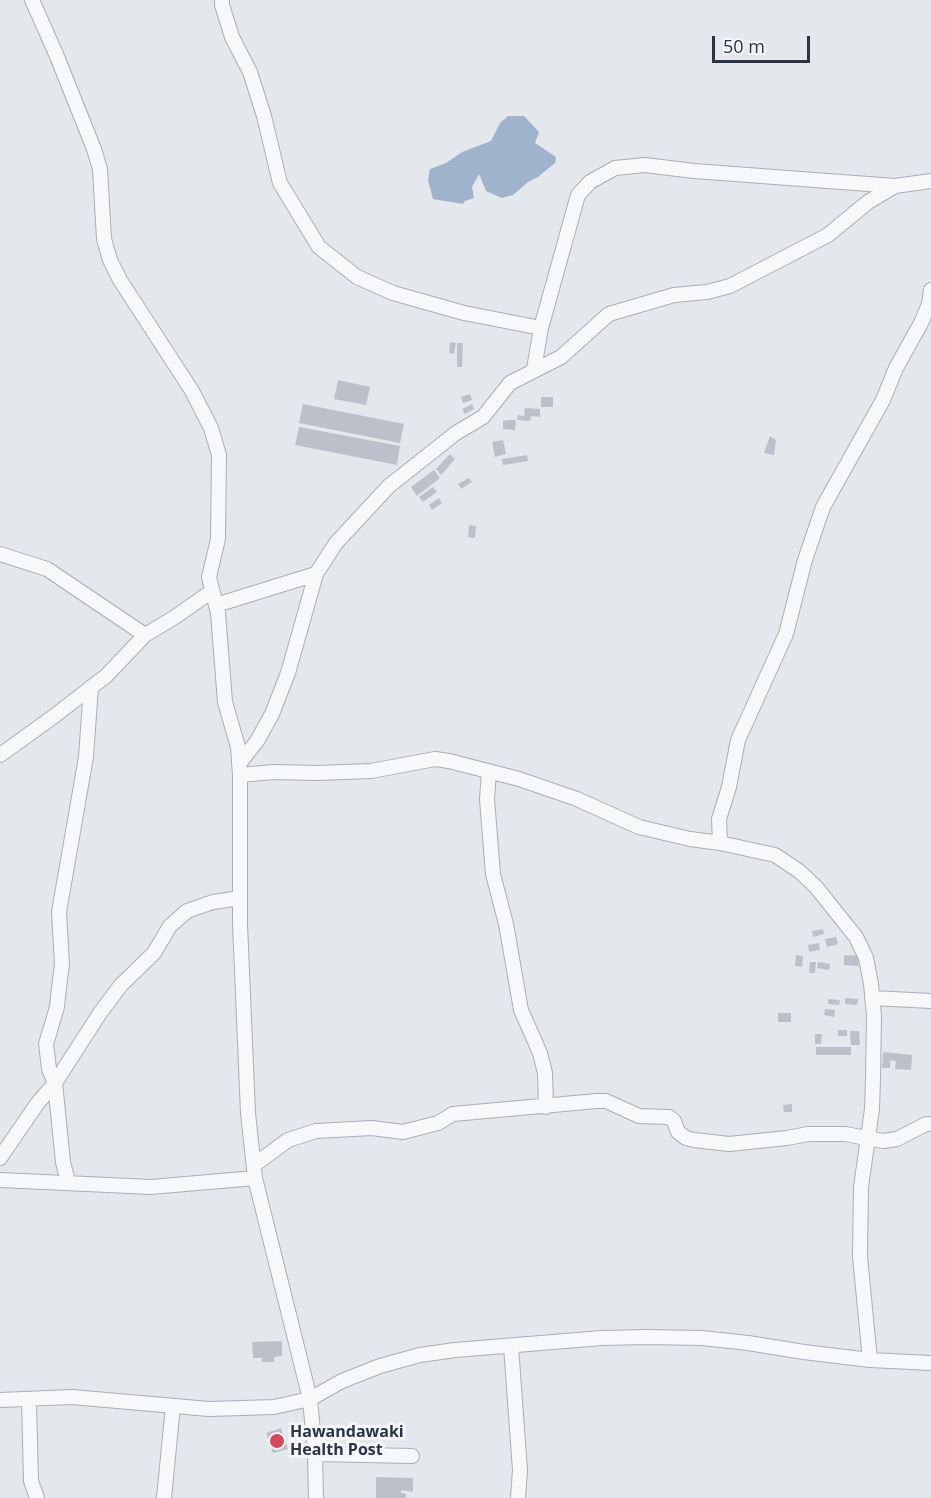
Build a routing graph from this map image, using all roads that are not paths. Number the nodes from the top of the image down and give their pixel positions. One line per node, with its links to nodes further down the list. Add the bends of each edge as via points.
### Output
1 (32, 0): 10 (street, via 100,169 110,260 211,428 219,455 220,483 218,539 209,577)
2 (222, 0): 6 (street, via 232,37 250,72 264,116 280,183 319,247 357,277 393,293 464,313)
3 (931, 181): 4 (street)
4 (895, 186): 6 (street, via 645,165 615,168 590,182 578,195); 7 (street, via 868,202 828,235 730,286 674,295 609,314 561,357)
5 (931, 290): 16 (street, via 921,323 883,400 823,507 786,634 738,740 719,819)
6 (541, 328): 7 (street)
7 (534, 369): 9 (street, via 510,383 483,417 456,433 389,486 336,543)
8 (0, 554): 11 (street, via 47,569)
9 (316, 574): 10 (street); 14 (street, via 288,673 272,714)
10 (214, 598): 11 (street); 14 (street, via 225,702 238,747)
11 (145, 635): 12 (street)
12 (91, 687): 13 (street); 20 (street, via 86,757 59,912 62,964 57,1007 46,1044)
13 (0, 755)
14 (240, 770): 15 (street, via 370,771 435,759); 17 (street)
15 (489, 772): 16 (street, via 577,799 639,827); 21 (street, via 493,874 521,1010 545,1073)
16 (720, 843): 18 (street, via 775,855 816,887 856,937 866,958)
17 (240, 898): 20 (street, via 187,911 170,926 153,953 100,1012); 25 (street, via 248,1113)
18 (872, 998): 19 (street); 23 (street, via 873,1079)
19 (931, 1001)
20 (55, 1083): 24 (street); 27 (street)
21 (546, 1107): 23 (street, via 606,1101 632,1114 669,1118 686,1138 712,1143 808,1134 845,1134); 25 (street, via 453,1114 438,1123 404,1132 372,1128 316,1131 288,1140)
22 (931, 1124): 23 (street, via 897,1139)
23 (868, 1139): 29 (street, via 861,1187 861,1257)
24 (0, 1158)
25 (255, 1171): 27 (street, via 151,1187); 31 (street)
26 (0, 1180): 27 (street)
27 (68, 1182)
28 (511, 1346): 29 (street, via 674,1337); 31 (street, via 420,1355 342,1381); 40 (street)
29 (870, 1360): 30 (street)
30 (931, 1363)
31 (310, 1399): 34 (street, via 274,1407); 35 (street)
32 (0, 1400): 33 (street)
33 (29, 1400): 34 (street, via 72,1397); 37 (street, via 31,1481)
34 (173, 1406): 38 (street)
35 (315, 1454): 36 (street); 39 (street)
36 (412, 1456)
37 (37, 1498)
38 (164, 1498)
39 (316, 1498)
40 (519, 1498)

